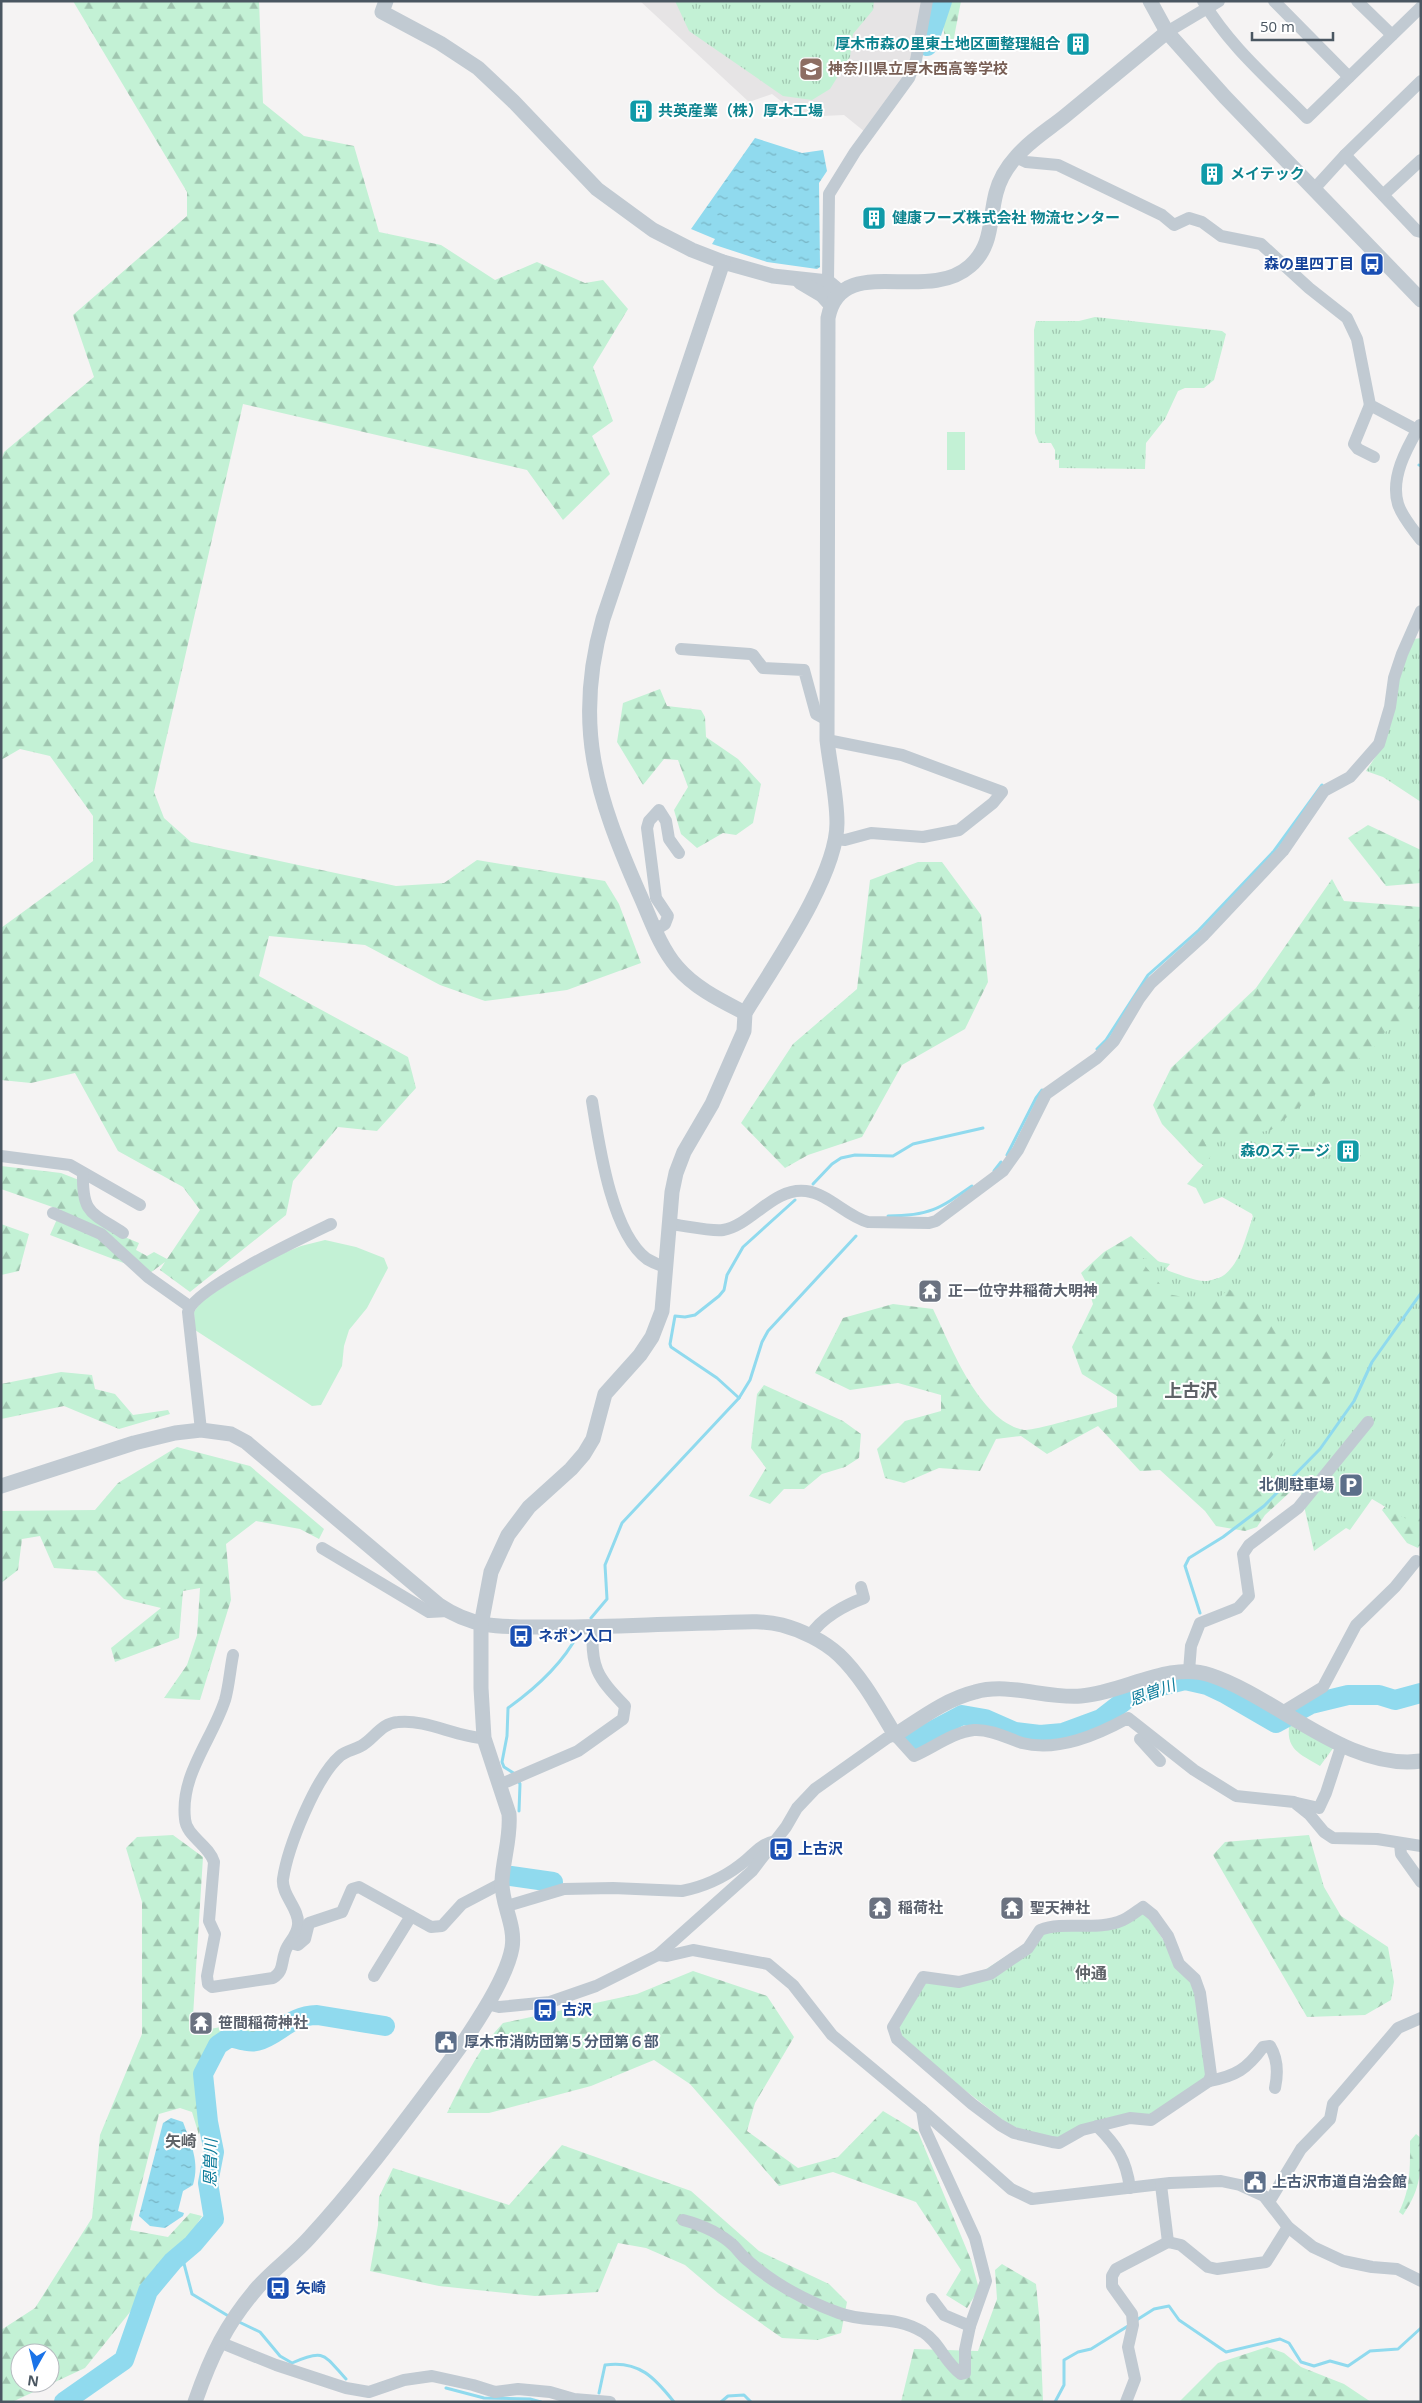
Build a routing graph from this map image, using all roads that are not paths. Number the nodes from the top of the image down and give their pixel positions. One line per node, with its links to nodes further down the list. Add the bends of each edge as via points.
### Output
1 (386, 1): 19 (street, via 382,12 440,42 495,83 597,189 616,204 669,239)
2 (927, 1): 21 (street, via 916,60 909,78 829,194)
3 (1150, 1): 9 (street)
4 (1219, 1): 7 (street)
5 (1274, 1): 11 (street)
6 (1357, 1): 10 (street)
7 (1205, 5): 9 (street); 11 (street, via 1244,55 1307,118)
8 (1421, 7): 10 (street)
9 (1167, 32): 14 (street); 16 (street)
10 (1392, 35): 11 (street)
11 (1348, 77)
12 (1421, 81): 13 (street)
13 (1345, 155): 16 (street); 17 (street)
14 (1016, 157): 21 (street, via 996,191 984,251 959,275 944,280 861,282); 24 (street, via 1026,162 1058,165 1162,215 1174,226 1189,218 1202,222 1222,236 1261,244 1346,318 1357,339)
15 (1421, 160): 17 (street)
16 (1314, 190): 22 (street)
17 (1383, 195): 18 (street)
18 (1421, 232)
19 (723, 262): 20 (street); 34 (street, via 604,619 594,654 590,689 588,723 598,786 619,848)
20 (796, 280): 21 (street); 23 (street, via 822,295)
21 (834, 287): 23 (street)
22 (1421, 300)
23 (831, 305): 30 (street, via 828,328)
24 (1370, 405): 25 (street); 26 (street, via 1354,444)
25 (1419, 427): 27 (street, via 1399,468 1396,490 1398,504)
26 (1374, 457)
27 (1421, 540)
28 (1421, 611): 42 (street, via 1399,662 1379,744 1350,777 1324,790 1283,851 1204,935 1151,983 1114,1041 1086,1066 1046,1094 1018,1150 1002,1171 929,1223 860,1220 806,1191 790,1192 723,1230)
29 (682, 649): 30 (street, via 750,654 763,668 804,670 816,714)
30 (826, 720): 31 (street)
31 (827, 740): 32 (street, via 836,808); 32 (street, via 902,755 1002,792 959,830 923,837 872,833)
32 (836, 839): 35 (street, via 804,915)
33 (679, 853): 34 (street, via 669,839 666,821 659,810 647,828 656,898 668,916 666,924)
34 (655, 930): 35 (street, via 667,955 688,979)
35 (745, 1013): 42 (street, via 744,1031 712,1104 681,1159 672,1192)
36 (592, 1101): 44 (street, via 616,1213 647,1258)
37 (1, 1156): 38 (street, via 62,1163)
38 (83, 1173): 39 (street); 43 (street, via 82,1196 88,1211)
39 (140, 1205)
40 (53, 1213): 45 (street, via 100,1234 134,1269)
41 (330, 1224): 45 (street, via 261,1259 212,1288)
42 (670, 1224): 44 (street)
43 (123, 1233)
44 (665, 1267): 53 (street, via 662,1311 652,1337 605,1394 593,1439 584,1454 529,1507 508,1535 491,1572)
45 (189, 1306): 47 (street)
46 (1368, 1422): 57 (street, via 1298,1508 1248,1545 1243,1554 1249,1596 1238,1608 1200,1623 1191,1646)
47 (201, 1430): 48 (street, via 134,1443); 52 (street, via 231,1434 246,1442)
48 (1, 1486)
49 (322, 1548): 52 (street, via 429,1612)
50 (1416, 1561): 58 (street, via 1356,1625 1323,1687)
51 (861, 1587): 55 (street, via 864,1598 818,1624)
52 (448, 1611): 53 (street)
53 (481, 1625): 54 (street); 60 (street)
54 (593, 1626): 55 (street, via 746,1621 783,1625); 65 (street, via 594,1664 607,1687 625,1706 623,1718 578,1751)
55 (810, 1636): 59 (street, via 838,1654 867,1688)
56 (230, 1662): 74 (street, via 225,1700 195,1764 185,1806 186,1824 212,1854 214,1862 209,1920 215,1934 208,1984 212,1987 273,1978 282,1968 285,1951)
57 (1189, 1670): 58 (street, via 1218,1678); 59 (street, via 1081,1696 997,1689 976,1692 954,1699)
58 (1288, 1715): 62 (street)
59 (895, 1735): 66 (street, via 914,1756 975,1730 1024,1743 1057,1746 1110,1728 1128,1718 1194,1770 1236,1796); 67 (street, via 824,1781 797,1808)
60 (484, 1738): 65 (street); 74 (street, via 470,1738 431,1725 397,1722 384,1726 362,1746 342,1755 326,1771 294,1840 283,1880 298,1918)
61 (1140, 1739): 63 (street)
62 (1342, 1744): 64 (street, via 1358,1753 1386,1761); 66 (street, via 1319,1808)
63 (1160, 1761)
64 (1421, 1761)
65 (511, 1780): 71 (street, via 510,1826)
66 (1294, 1802): 68 (street, via 1329,1837 1377,1839)
67 (775, 1841): 72 (street, via 760,1846 719,1879 690,1890 564,1889); 75 (street, via 752,1871)
68 (1400, 1844): 69 (street); 70 (street, via 1401,1854)
69 (1421, 1846)
70 (1421, 1882)
71 (502, 1883): 72 (street); 73 (street, via 462,1904 442,1926 431,1927)
72 (506, 1906): 77 (street, via 512,1949)
73 (411, 1916): 74 (street, via 359,1887 352,1889 342,1912 309,1923 305,1938 298,1945); 76 (street)
74 (291, 1943)
75 (658, 1955): 77 (street, via 596,1986 550,2002 499,2007); 81 (street, via 693,1950 768,1964 793,1984 832,2035)
76 (374, 1976)
77 (487, 2004): 92 (street, via 463,2044 376,2158 309,2238 259,2286)
78 (1421, 2018): 85 (street, via 1398,2028 1334,2104 1330,2119 1301,2149)
79 (1210, 2081): 80 (street, via 1230,2077 1251,2063 1263,2046 1270,2046 1278,2075); 82 (street, via 1151,2120 1130,2118); 82 (street, via 1200,1994 1195,1980 1179,1964 1168,1936 1144,1903 1122,1921 1040,1930 1028,1948 990,1974 959,1982 923,1977 893,2027 897,2039 904,2046 972,2104 1014,2133 1059,2143)
80 (1275, 2088)
81 (922, 2110): 84 (street, via 1022,2196 1032,2199); 91 (street, via 925,2129 975,2238 986,2281)
82 (1097, 2126): 84 (street, via 1123,2157)
83 (1161, 2185): 84 (street); 85 (street, via 1221,2181 1248,2188); 88 (street)
84 (1130, 2188)
85 (1269, 2202): 87 (street)
86 (683, 2220): 91 (street, via 718,2233 746,2259 807,2299 851,2318 898,2321 914,2327 938,2345 960,2374 965,2373)
87 (1288, 2227): 88 (street, via 1266,2262 1217,2269 1208,2267 1182,2245); 89 (street, via 1313,2247 1343,2261 1397,2269)
88 (1168, 2242): 95 (street, via 1113,2273 1112,2286 1133,2321 1128,2347 1135,2380)
89 (1421, 2280)
90 (932, 2299): 91 (street, via 944,2315)
91 (970, 2326)
92 (218, 2342): 93 (street); 94 (street, via 285,2368 369,2392 404,2380 432,2376 495,2392 550,2392 574,2399)
93 (195, 2402)
94 (610, 2402)
95 (1126, 2402)

